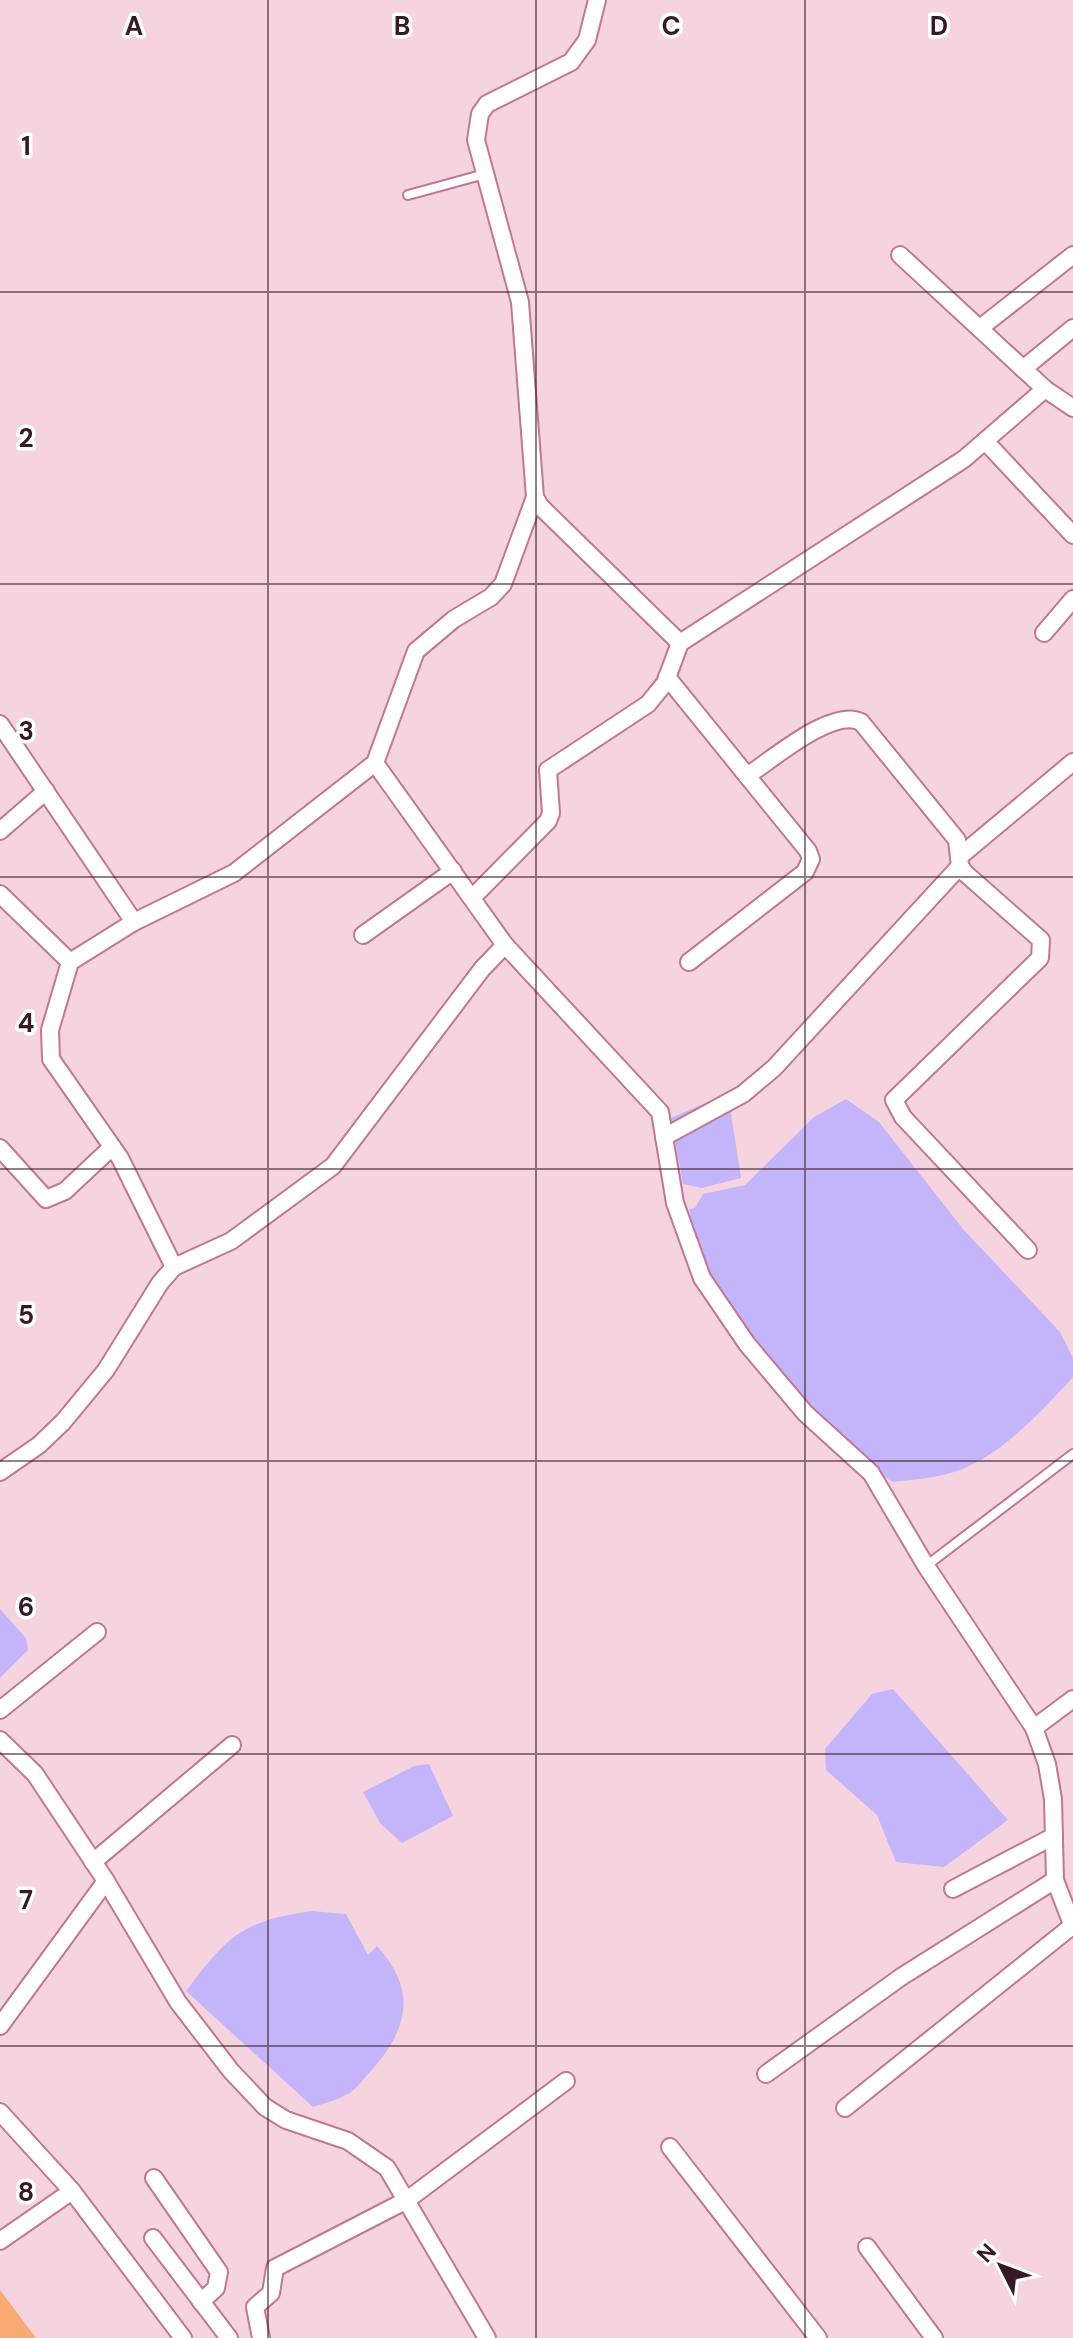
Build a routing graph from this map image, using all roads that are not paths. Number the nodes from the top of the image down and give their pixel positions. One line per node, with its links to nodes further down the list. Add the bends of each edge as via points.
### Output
1 (597, 0): 2 (street, via 587,40 571,62 498,97 480,114 476,140)
2 (485, 174): 3 (lane); 12 (street, via 522,314)
3 (408, 195)
4 (900, 255): 6 (street)
5 (1073, 255): 6 (street)
6 (980, 328): 8 (street)
7 (1073, 328): 8 (street)
8 (1023, 369): 9 (street)
9 (1045, 389): 10 (street); 11 (street)
10 (1073, 408)
11 (985, 441): 13 (street); 16 (street)
12 (535, 497): 16 (street); 20 (street, via 503,584 416,651)
13 (1073, 535)
14 (1073, 599): 15 (street)
15 (1044, 633)
16 (680, 643): 17 (street)
17 (667, 677): 21 (street); 27 (street, via 648,704 548,770 548,821)
18 (0, 724): 22 (street)
19 (1073, 762): 24 (street)
20 (375, 763): 25 (street); 28 (street, via 234,873)
21 (747, 776): 24 (street, via 834,719 853,718 957,840); 32 (street, via 808,851 810,866)
22 (46, 791): 23 (street); 28 (street)
23 (0, 831)
24 (960, 862): 33 (street, via 774,1068 743,1094); 36 (street, via 1035,934 1043,949 1040,958 894,1100 903,1117)
25 (453, 871): 27 (street); 29 (street)
26 (0, 894): 31 (street)
27 (472, 898): 30 (street)
28 (134, 922): 31 (street)
29 (363, 935)
30 (505, 945): 33 (street, via 660,1112); 37 (street, via 333,1166 231,1241)
31 (70, 962): 34 (street, via 48,1044 60,1076)
32 (689, 962)
33 (664, 1137): 40 (street, via 675,1203 702,1278 747,1344 805,1413 871,1473)
34 (112, 1147): 35 (street, via 65,1191 46,1199); 37 (street)
35 (0, 1148)
36 (1028, 1250)
37 (174, 1267): 39 (street, via 106,1370 63,1422)
38 (1073, 1454): 40 (lane)
39 (0, 1472)
40 (926, 1566): 44 (street)
41 (97, 1632): 43 (street)
42 (1073, 1699): 44 (street)
43 (0, 1710)
44 (1034, 1728): 47 (street, via 1047,1764)
45 (0, 1740): 48 (street, via 35,1774)
46 (232, 1745): 48 (street)
47 (1054, 1836): 49 (street); 51 (street)
48 (93, 1862): 50 (street)
49 (1055, 1880): 52 (street); 54 (street, via 901,1977)
50 (106, 1881): 53 (street); 61 (street, via 178,2002 231,2071 265,2107 286,2120 370,2154 387,2168)
51 (953, 1889)
52 (1073, 1926): 56 (street)
53 (0, 2026)
54 (766, 2074)
55 (566, 2081): 61 (street)
56 (845, 2108)
57 (0, 2112): 60 (street)
58 (670, 2147): 70 (street)
59 (154, 2178): 65 (street, via 219,2272 216,2288)
60 (72, 2191): 63 (street); 66 (street)
61 (407, 2200): 68 (street, via 275,2268 271,2293 255,2307); 69 (street)
62 (153, 2238): 65 (street)
63 (0, 2241)
64 (867, 2247): 71 (street)
65 (201, 2302): 67 (street)
66 (183, 2338)
67 (229, 2338)
68 (261, 2338)
69 (487, 2338)
70 (818, 2338)
71 (934, 2338)

